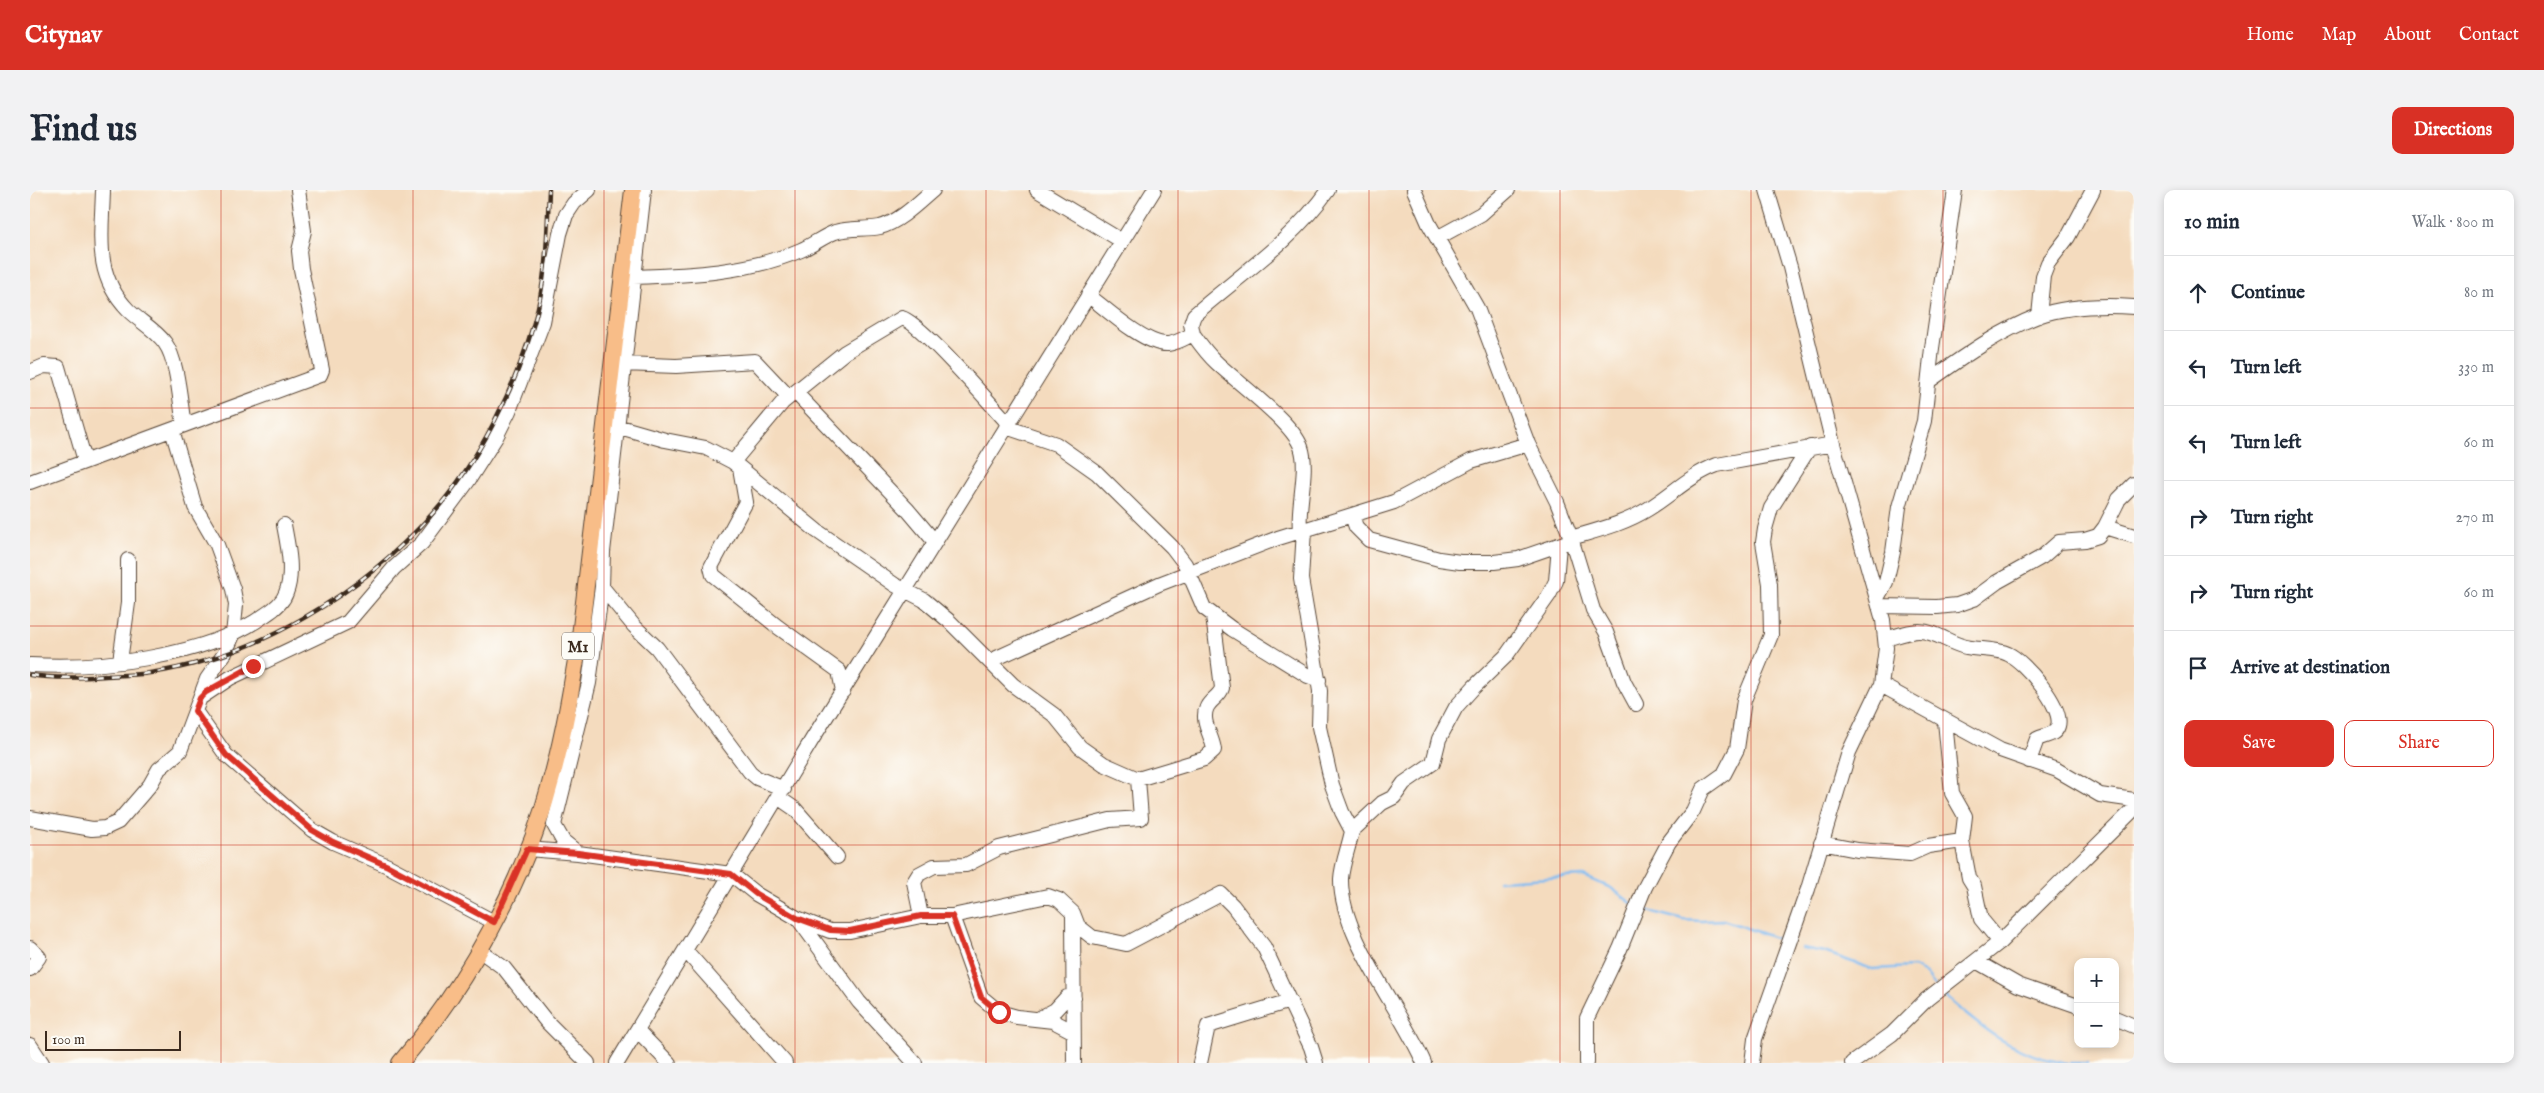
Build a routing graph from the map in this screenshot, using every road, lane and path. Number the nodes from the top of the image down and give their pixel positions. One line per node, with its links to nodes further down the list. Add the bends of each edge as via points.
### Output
1 (103, 190): 28 (street, via 102,256 107,283 126,307 165,342 173,360)
2 (298, 190): 28 (street, via 304,231 301,269 322,373)
3 (589, 190): 57 (street, via 574,203 566,216 543,322 509,411 468,482 422,542 394,568 348,622 230,678)
4 (632, 190): 26 (main road, M1)
5 (644, 190): 17 (street)
6 (931, 190): 17 (street, via 916,205 882,226 855,227 836,232 802,250 739,269)
7 (1037, 190): 16 (street)
8 (1328, 190): 21 (street, via 1318,205 1261,261 1194,315 1191,324)
9 (1414, 190): 15 (street)
10 (1508, 190): 15 (street, via 1481,214)
11 (1767, 190): 30 (street)
12 (1955, 190): 24 (street)
13 (2093, 190): 20 (street, via 2068,236 2048,263 2043,276)
14 (1150, 191): 16 (street)
15 (1437, 238): 29 (street, via 1477,308)
16 (1122, 241): 18 (street)
17 (633, 277): 22 (street)
18 (1088, 295): 21 (street, via 1130,328 1159,344 1179,342); 27 (street)
19 (2134, 307): 20 (street, via 2075,308)
20 (2039, 316): 24 (street, via 1998,336)
21 (1193, 334): 39 (street, via 1216,362 1286,426 1301,446 1305,462 1299,508)
22 (624, 364): 25 (street, via 676,366 755,361); 26 (street)
23 (30, 372): 32 (street, via 44,366 58,368)
24 (1929, 381): 47 (street, via 1924,421 1899,508 1886,582)
25 (793, 395): 27 (street, via 845,352 902,318 910,321 939,348); 33 (street, via 768,418); 42 (street, via 907,509)
26 (612, 425): 33 (street, via 706,448); 45 (street); 69 (main road, M1, via 568,709 550,784)
27 (1007, 425): 42 (street); 44 (street, via 1056,444 1097,473 1172,547)
28 (178, 427): 32 (street); 49 (street, via 195,507 217,545 233,589 236,605)
29 (1528, 444): 36 (street, via 1471,461 1407,497); 41 (street, via 1557,502)
30 (1834, 444): 31 (street); 47 (street)
31 (1810, 447): 41 (street, via 1742,459 1705,470 1620,524); 104 (street, via 1771,508 1765,529 1763,542 1770,584 1772,635 1744,700 1737,749 1724,774 1703,789 1645,887 1620,949 1586,1018)
32 (85, 461): 34 (street)
33 (737, 465): 46 (street, via 818,531); 56 (street, via 746,502 711,567 713,575 839,671)
34 (30, 482)
35 (2134, 484): 38 (street, via 2119,499)
36 (1352, 516): 39 (street); 41 (street, via 1356,527 1369,540 1460,562 1518,559)
37 (284, 526): 49 (street, via 289,563 287,593 269,612)
38 (2105, 528): 40 (street); 47 (street, via 2098,536 2085,540 2059,542 2042,557 1974,599 1957,605 1937,607)
39 (1302, 531): 44 (street); 54 (street, via 1303,596)
40 (2134, 536)
41 (1568, 541): 58 (street, via 1593,610 1606,632 1624,682); 66 (street, via 1549,595 1506,656 1456,707 1440,739 1433,763 1404,783 1394,797 1382,803)
42 (935, 542): 46 (street)
43 (128, 560): 51 (street, via 128,603)
44 (1189, 572): 48 (street, via 1200,601); 52 (street)
45 (602, 587): 62 (street, via 657,648 750,772); 70 (street, via 589,683 554,825 563,841)
46 (906, 590): 52 (street, via 924,600); 56 (street)
47 (1878, 602): 50 (street)
48 (1213, 616): 54 (street); 61 (street, via 1222,688 1205,713 1214,750 1204,759)
49 (233, 635): 51 (street, via 205,645); 57 (street, via 225,653 210,672)
50 (1886, 639): 55 (street); 60 (street, via 1925,632 1965,647 2006,653 2018,660 2046,693 2058,714 2054,732 2037,739)
51 (120, 661): 53 (street)
52 (990, 662): 61 (street, via 1054,715 1080,746 1104,764)
53 (30, 665)
54 (1319, 680): 66 (street, via 1321,737 1332,785)
55 (1881, 685): 59 (street); 68 (street, via 1849,752)
56 (843, 691): 62 (street)
57 (197, 704): 65 (street, via 177,756 159,769 150,785 118,822 92,829); 77 (street, via 226,755 312,830)
58 (1636, 704)
59 (1945, 722): 60 (street); 67 (street, via 1952,793 1965,816)
60 (2029, 761): 63 (street, via 2057,770 2100,795)
61 (1138, 779): 74 (street, via 1141,818 1110,820 999,848 966,865 934,866 925,870 916,878 914,887)
62 (781, 793): 71 (street); 72 (street)
63 (2134, 800)
64 (2134, 809): 78 (street)
65 (30, 818)
66 (1352, 831): 103 (street, via 1341,879 1346,911)
67 (1962, 841): 68 (street, via 1928,846 1910,854 1857,850); 78 (street, via 1977,910)
68 (1821, 843): 105 (street, via 1755,1039)
69 (527, 849): 70 (street); 77 (main road, M1)
70 (578, 853): 72 (street)
71 (837, 857)
72 (731, 874): 76 (street, via 756,894); 81 (street)
73 (1073, 913): 75 (street, via 1059,900 1048,896); 84 (street); 85 (street, via 1078,926 1092,937 1126,944 1220,894 1234,906 1264,946)
74 (921, 916): 75 (street); 76 (street, via 839,931 823,929)
75 (952, 916): 87 (street, via 981,997 999,1012)
76 (797, 918): 99 (street, via 859,1002)
77 (494, 922): 80 (main road, M1)
78 (2000, 942): 82 (street)
79 (30, 948): 83 (street, via 39,957)
80 (479, 950): 94 (main road, M1, via 419,1042); 95 (street, via 504,968 546,1021)
81 (686, 951): 90 (street); 98 (street)
82 (1976, 961): 86 (street, via 2018,985); 106 (street, via 1927,999 1892,1034)
83 (30, 969)
84 (1074, 998): 87 (street, via 1067,997 1055,1010); 91 (street)
85 (1290, 1001): 101 (street, via 1208,1026); 102 (street)
86 (2074, 1005)
87 (1038, 1019): 91 (street, via 1053,1021)
88 (2119, 1020): 89 (street)
89 (2134, 1026)
90 (636, 1030): 96 (street); 97 (street)
91 (1072, 1031): 100 (street)
92 (30, 1045): 93 (street)
93 (42, 1063)
94 (400, 1063)
95 (588, 1063)
96 (617, 1063)
97 (669, 1063)
98 (785, 1063)
99 (915, 1063)
100 (1074, 1063)
101 (1200, 1063)
102 (1316, 1063)
103 (1424, 1063)
104 (1587, 1063)
105 (1752, 1063)
106 (1852, 1063)

